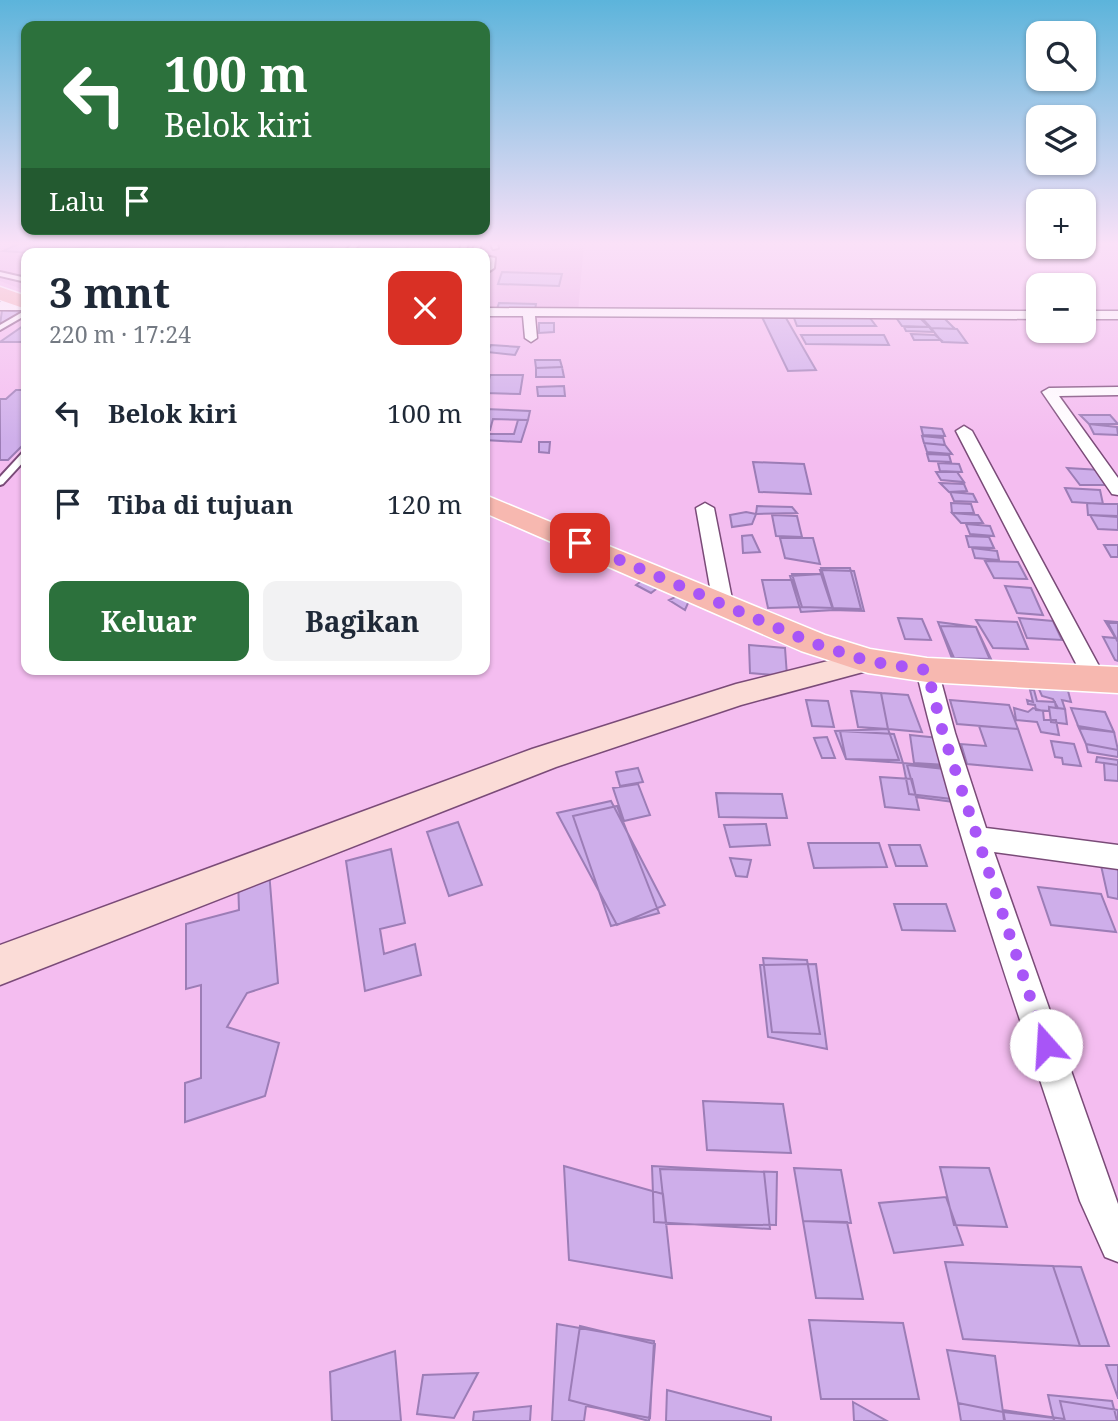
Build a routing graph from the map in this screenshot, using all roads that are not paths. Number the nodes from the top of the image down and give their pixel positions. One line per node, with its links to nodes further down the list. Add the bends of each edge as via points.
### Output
1 (490, 312): 2 (street)
2 (529, 312): 4 (street); 8 (street)
3 (21, 315): 7 (lane)
4 (1026, 315)
5 (1096, 315): 6 (street)
6 (1118, 315)
7 (0, 328)
8 (531, 338)
9 (1118, 391): 13 (street, via 1049,392)
10 (964, 431): 19 (street)
11 (21, 459): 12 (lane)
12 (0, 482)
13 (1118, 490)
14 (490, 505): 16 (main road)
15 (705, 508): 16 (street)
16 (723, 604): 17 (main road)
17 (868, 661): 18 (main road); 22 (street, via 736,695 544,758)
18 (927, 670): 19 (main road); 20 (street)
19 (1106, 680)
20 (976, 838): 21 (street); 23 (street, via 1098,1201)
21 (1118, 857)
22 (0, 965)
23 (1118, 1244)

